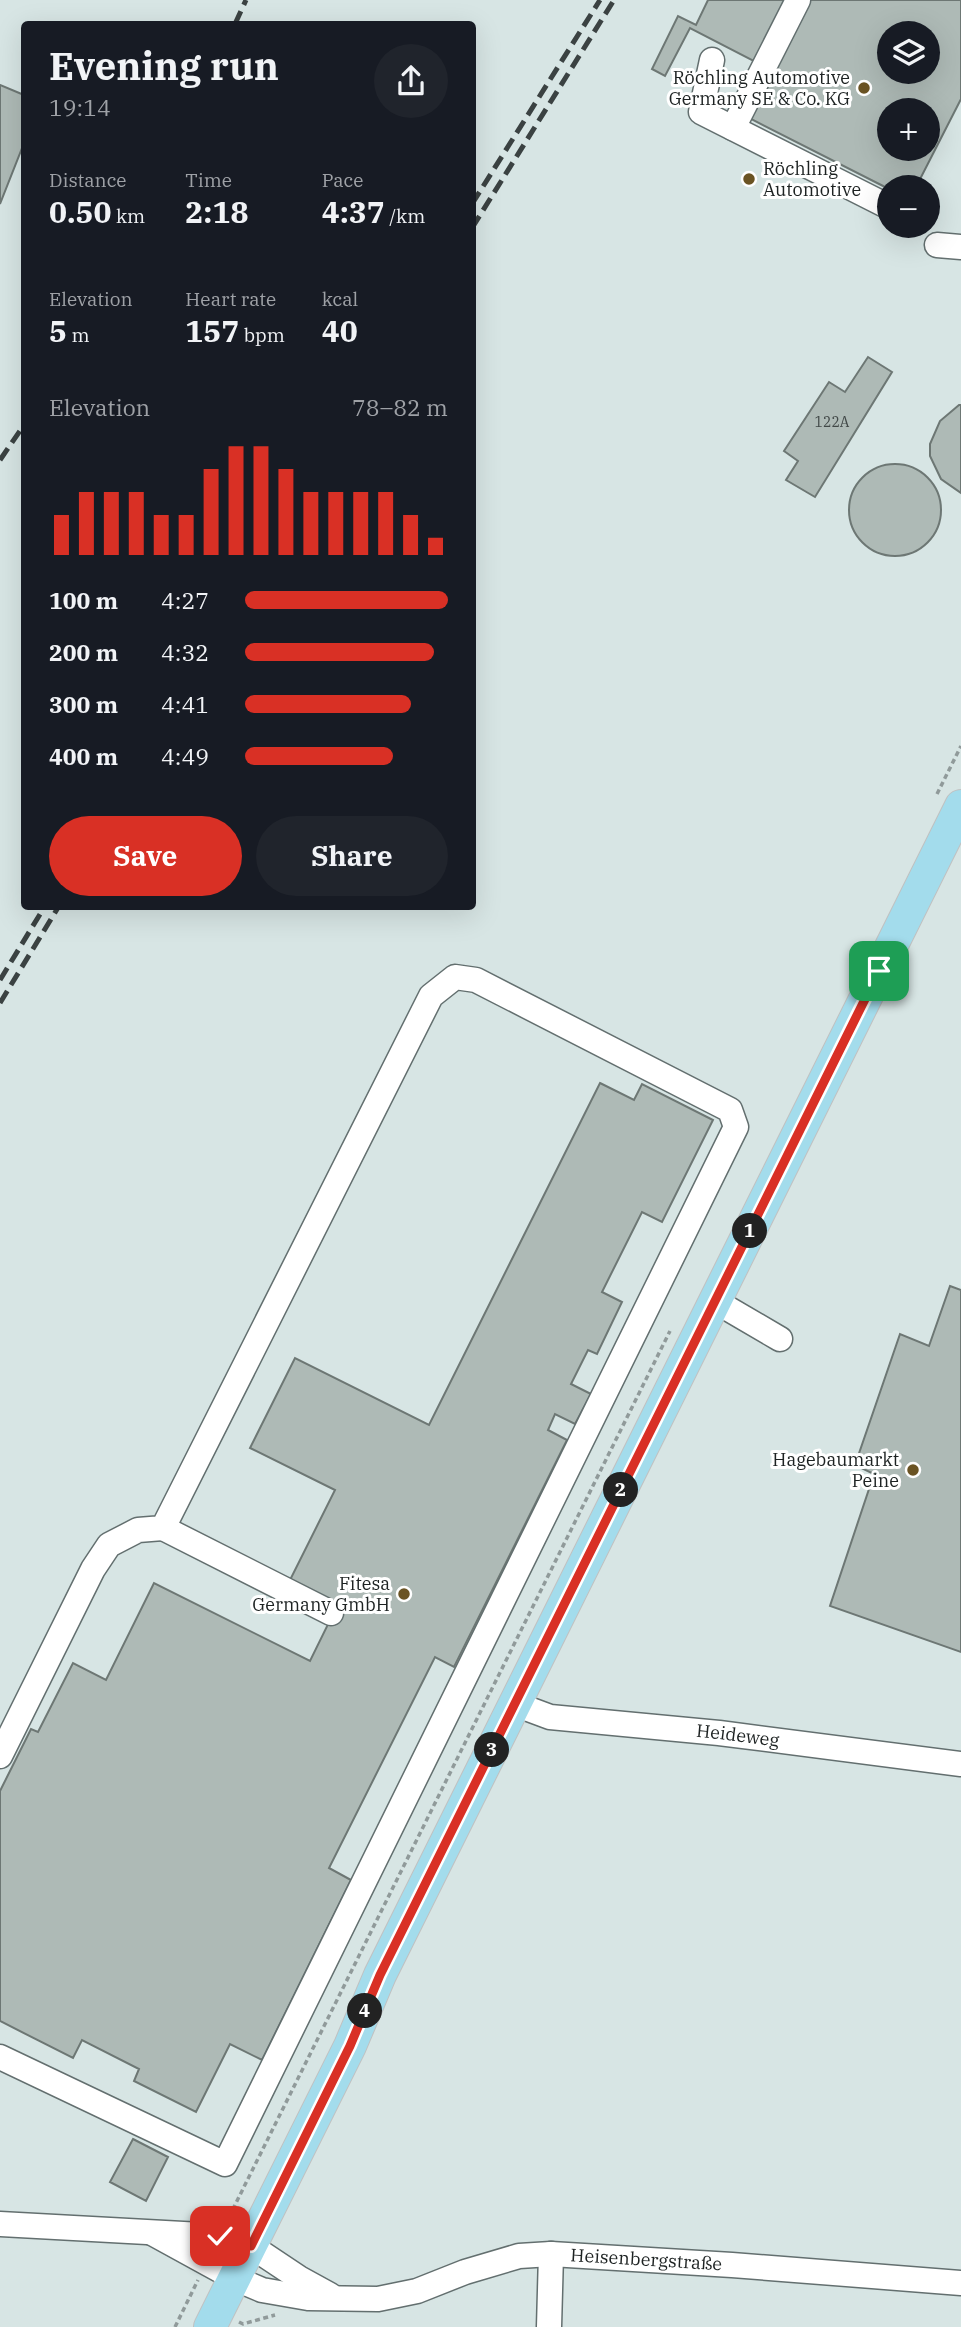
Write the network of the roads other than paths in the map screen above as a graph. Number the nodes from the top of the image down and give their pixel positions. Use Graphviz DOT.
graph roads {
  1 [pos="798,0"];
  2 [pos="712,61"];
  3 [pos="733,128"];
  4 [pos="877,200"];
  5 [pos="961,806"];
  6 [pos="715,1301"];
  7 [pos="780,1339"];
  8 [pos="163,1528"];
  9 [pos="331,1613"];
  10 [pos="515,1704"];
  11 [pos="0,1756"];
  12 [pos="961,1764"];
  13 [pos="0,2057"];
  14 [pos="0,2224"];
  15 [pos="152,2233"];
  16 [pos="251,2246"];
  17 [pos="551,2254"];
  18 [pos="236,2280"];
  19 [pos="961,2283"];
  20 [pos="337,2298"];
  21 [pos="210,2327"];
  22 [pos="549,2327"];
  1 -- 3 [label="street"];
  2 -- 3 [label="street"];
  3 -- 4 [label="street"];
  5 -- 6 [label="main road"];
  6 -- 7 [label="street"];
  6 -- 10 [label="main road"];
  8 -- 9 [label="street"];
  8 -- 11 [label="street"];
  8 -- 13 [label="street"];
  10 -- 12 [label="street, Heideweg"];
  10 -- 16 [label="main road"];
  14 -- 15 [label="street, Heisenbergstraße"];
  15 -- 16 [label="street, Heisenbergstraße"];
  15 -- 18 [label="street, Heisenbergstraße"];
  16 -- 18 [label="main road"];
  16 -- 20 [label="street, Heisenbergstraße"];
  17 -- 19 [label="street, Heisenbergstraße"];
  17 -- 20 [label="street, Heisenbergstraße"];
  17 -- 22 [label="street"];
  18 -- 20 [label="street, Heisenbergstraße"];
  18 -- 21 [label="main road"];
}
